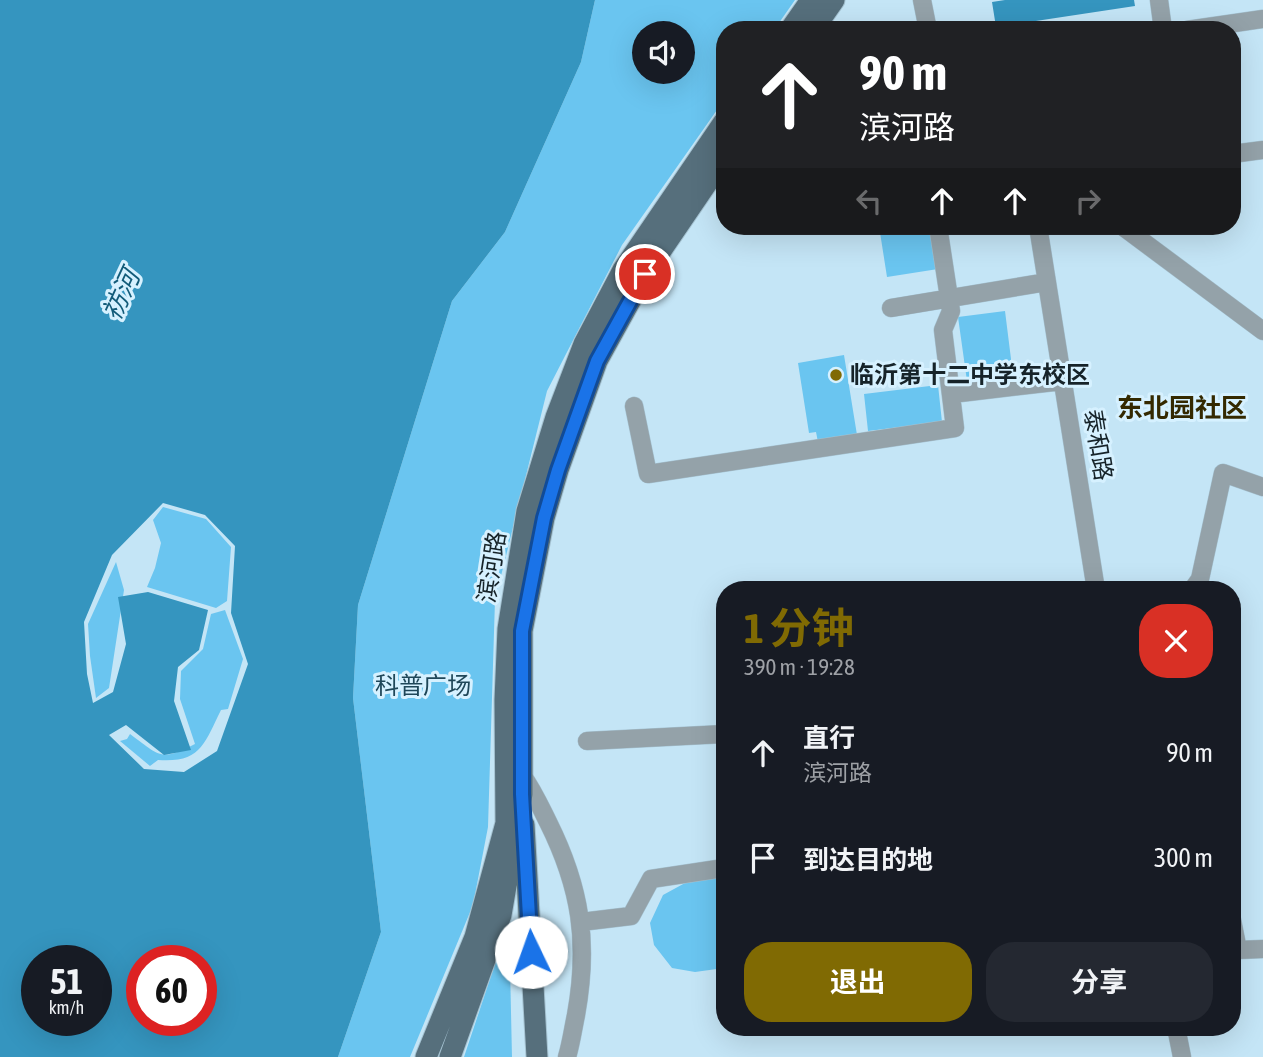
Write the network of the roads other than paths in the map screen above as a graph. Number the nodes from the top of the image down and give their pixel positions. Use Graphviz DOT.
graph roads {
  1 [pos="811,0"];
  2 [pos="834,0"];
  3 [pos="922,0"];
  4 [pos="1158,0"];
  5 [pos="1263,19"];
  6 [pos="796,21"];
  7 [pos="819,21"];
  8 [pos="926,21"];
  9 [pos="1162,21"];
  10 [pos="1241,22"];
  11 [pos="716,134"];
  12 [pos="1263,150"];
  13 [pos="1241,154"];
  14 [pos="716,170"];
  15 [pos="939,235"];
  16 [pos="1039,235"];
  17 [pos="1134,235"];
  18 [pos="1047,282"];
  19 [pos="949,299"];
  20 [pos="891,308"];
  21 [pos="1263,331"];
  22 [pos="1063,381"];
  23 [pos="952,394"];
  24 [pos="634,406"];
  25 [pos="1263,487"];
  26 [pos="1095,581"];
  27 [pos="1199,581"];
  28 [pos="716,734"];
  29 [pos="587,741"];
  30 [pos="522,785"];
  31 [pos="716,869"];
  32 [pos="581,922"];
  33 [pos="1263,949"];
  34 [pos="1241,950"];
  35 [pos="1178,1036"];
  36 [pos="426,1057"];
  37 [pos="450,1057"];
  38 [pos="537,1057"];
  39 [pos="567,1057"];
  40 [pos="1182,1057"];
  1 -- 6 [label="main road"];
  2 -- 7 [label="main road"];
  3 -- 8 [label="street"];
  4 -- 9 [label="street"];
  5 -- 10 [label="street"];
  11 -- 36 [label="main road, 滨河路"];
  12 -- 13 [label="street"];
  14 -- 30 [label="main road, 滨河路"];
  15 -- 19 [label="street"];
  16 -- 18 [label="street, 泰和路"];
  17 -- 21 [label="street"];
  18 -- 19 [label="street"];
  18 -- 22 [label="street, 泰和路"];
  19 -- 20 [label="street"];
  19 -- 23 [label="street"];
  22 -- 23 [label="street"];
  22 -- 26 [label="street, 泰和路"];
  23 -- 24 [label="street"];
  25 -- 27 [label="street"];
  28 -- 29 [label="street"];
  30 -- 32 [label="street"];
  30 -- 37 [label="main road, 滨河路"];
  30 -- 38 [label="main road"];
  31 -- 32 [label="street"];
  32 -- 39 [label="street"];
  33 -- 34 [label="street"];
  35 -- 40 [label="street"];
}
